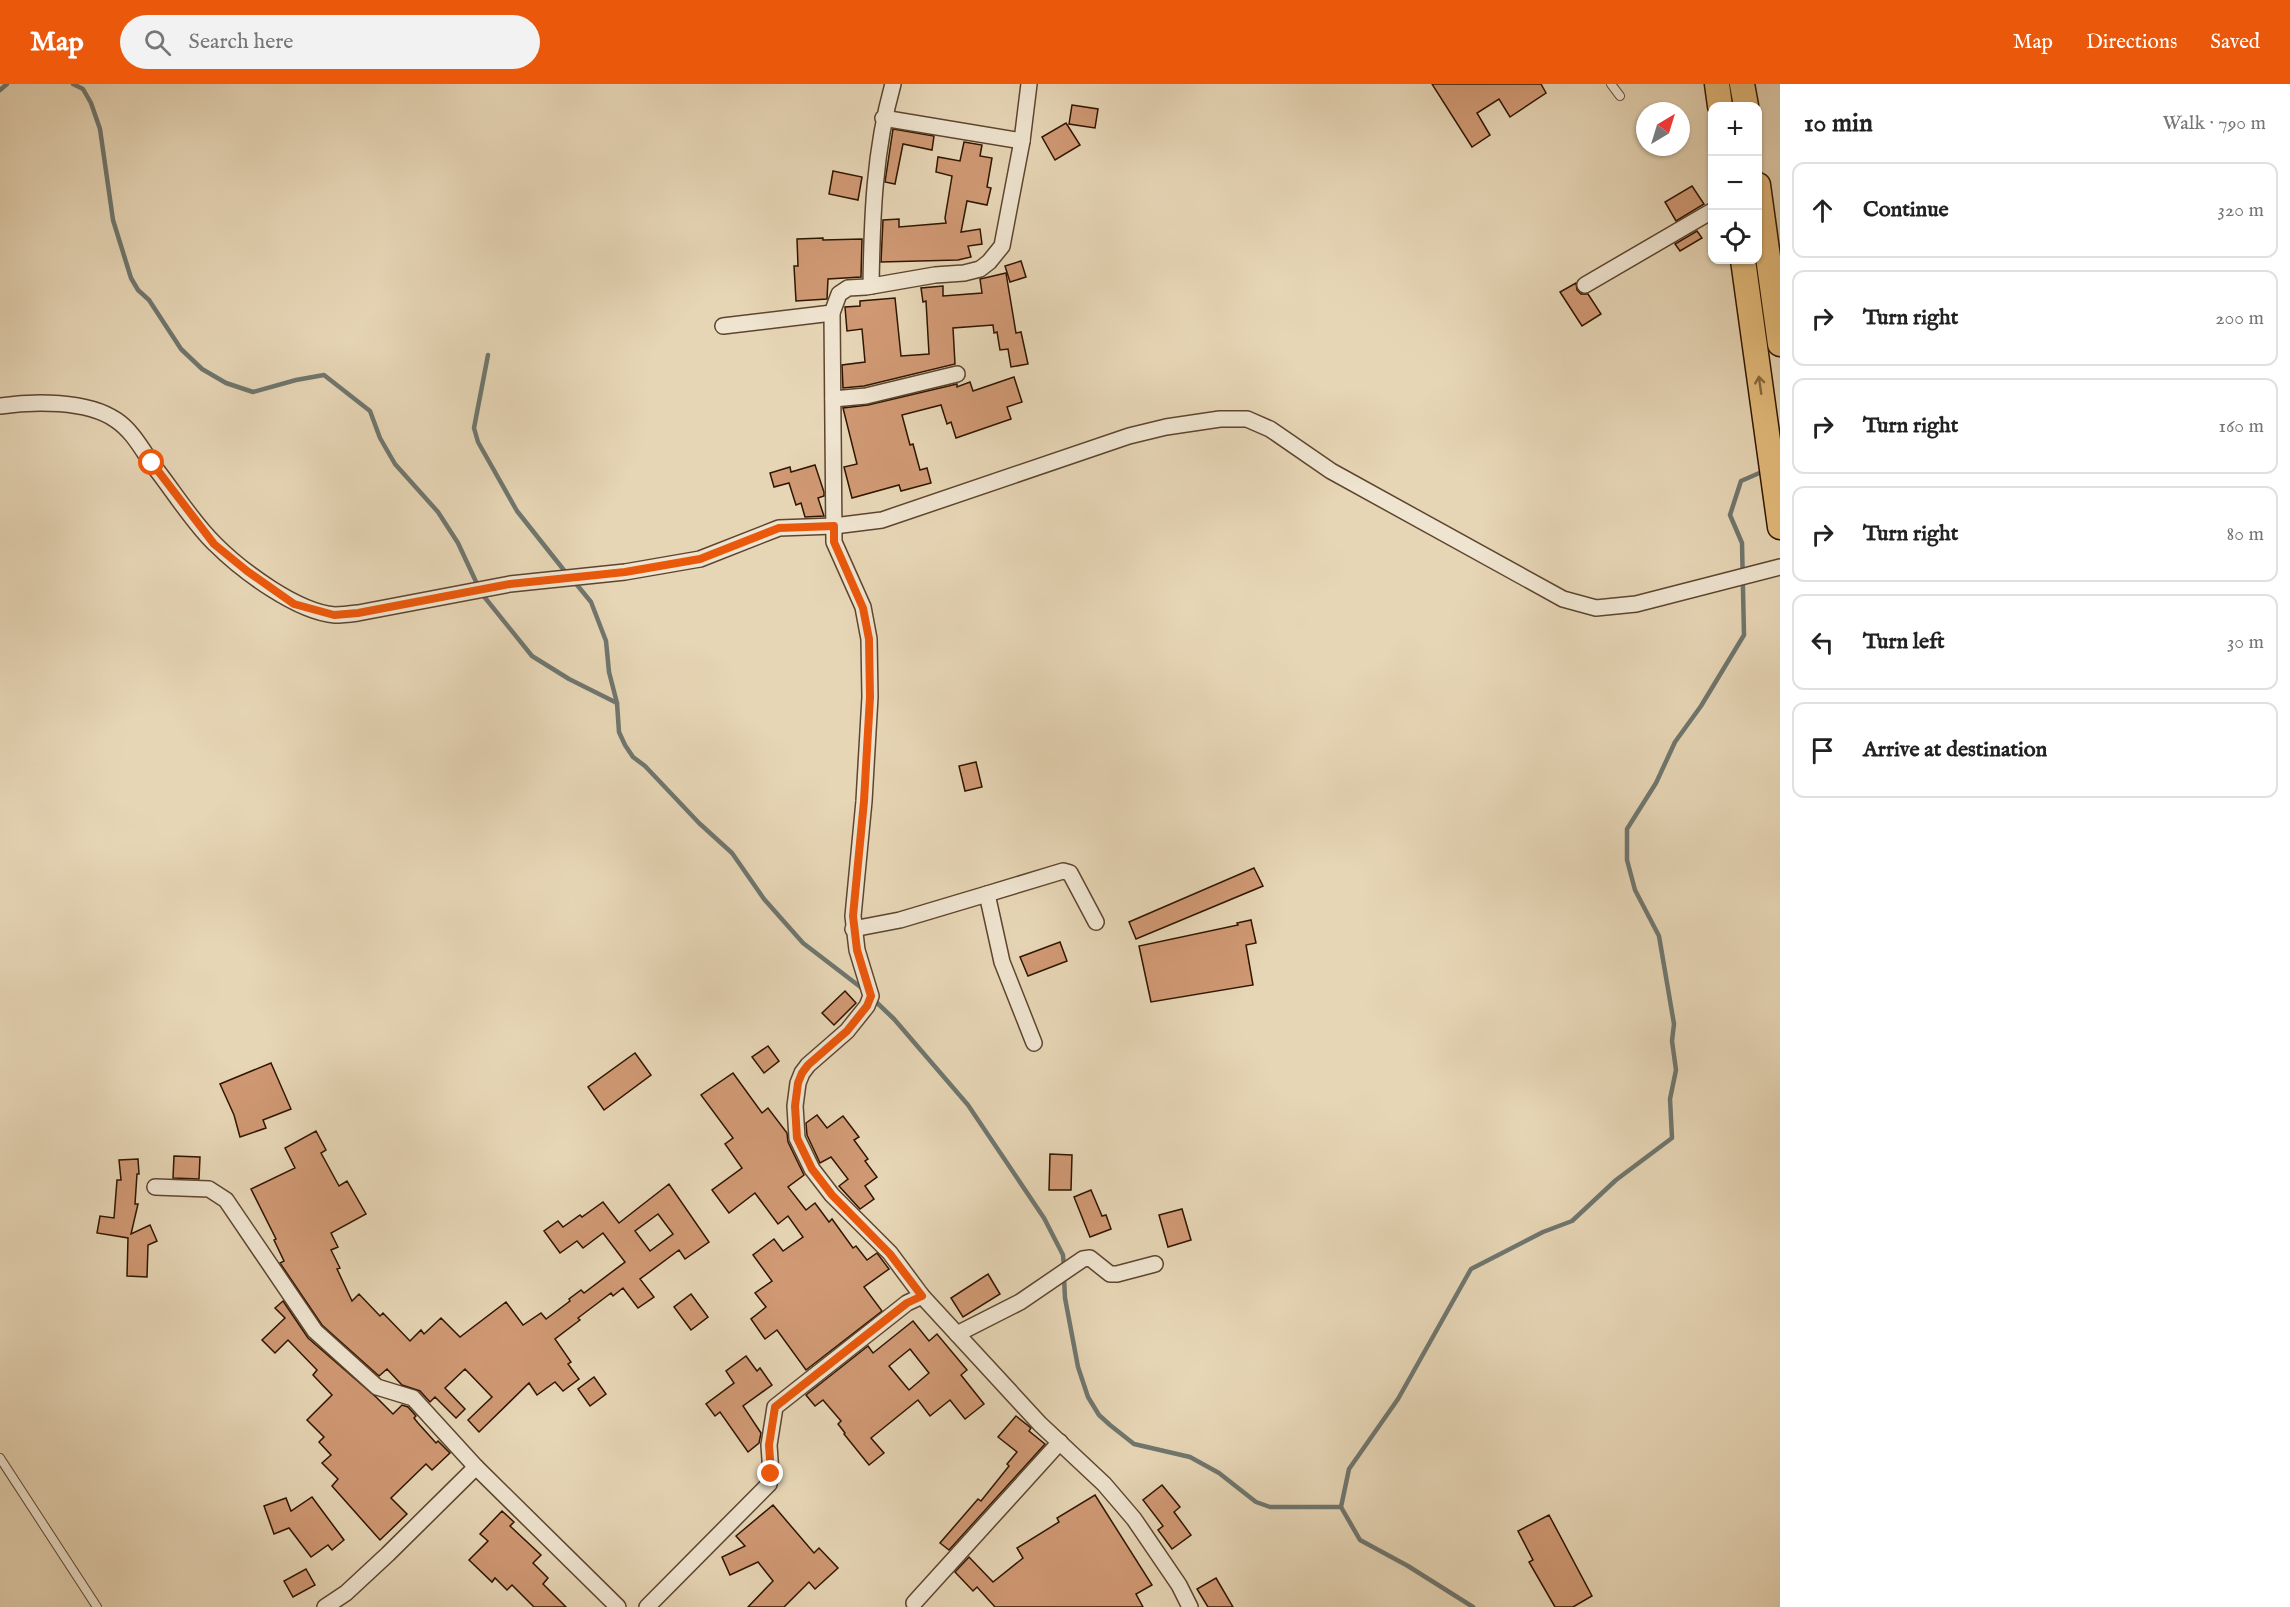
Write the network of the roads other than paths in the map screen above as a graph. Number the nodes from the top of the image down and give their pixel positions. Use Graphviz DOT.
graph roads {
  1 [pos="893,84"];
  2 [pos="1029,84"];
  3 [pos="1611,84"];
  4 [pos="1717,84"];
  5 [pos="1742,84"];
  6 [pos="1620,96"];
  7 [pos="1719,102"];
  8 [pos="1745,102"];
  9 [pos="884,118"];
  10 [pos="1023,141"];
  11 [pos="1761,210"];
  12 [pos="1708,214"];
  13 [pos="1744,264"];
  14 [pos="1585,285"];
  15 [pos="871,286"];
  16 [pos="832,313"];
  17 [pos="723,326"];
  18 [pos="1780,344"];
  19 [pos="957,374"];
  20 [pos="833,399"];
  21 [pos="0,406"];
  22 [pos="834,526"];
  23 [pos="1780,526"];
  24 [pos="1780,567"];
  25 [pos="987,894"];
  26 [pos="1095,922"];
  27 [pos="853,929"];
  28 [pos="1034,1043"];
  29 [pos="155,1187"];
  30 [pos="1155,1264"];
  31 [pos="922,1296"];
  32 [pos="957,1334"];
  33 [pos="1060,1442"];
  34 [pos="0,1458"];
  35 [pos="476,1467"];
  36 [pos="914,1603"];
  37 [pos="611,1605"];
  38 [pos="97,1607"];
  39 [pos="325,1607"];
  40 [pos="647,1607"];
  41 [pos="1190,1607"];
  1 -- 9 [label="street"];
  2 -- 10 [label="street"];
  3 -- 6 [label="lane"];
  4 -- 7 [label="main road"];
  5 -- 8 [label="main road"];
  9 -- 10 [label="street"];
  9 -- 15 [label="street"];
  10 -- 15 [label="street"];
  11 -- 18 [label="main road"];
  12 -- 14 [label="street"];
  23 -- 13 [label="main road, one-way"];
  15 -- 16 [label="street"];
  16 -- 17 [label="street"];
  16 -- 20 [label="street"];
  19 -- 20 [label="street"];
  20 -- 22 [label="street"];
  21 -- 22 [label="street"];
  22 -- 24 [label="street"];
  22 -- 27 [label="street"];
  25 -- 26 [label="street"];
  25 -- 27 [label="street"];
  25 -- 28 [label="street"];
  27 -- 31 [label="street"];
  29 -- 35 [label="street"];
  30 -- 32 [label="street"];
  31 -- 32 [label="street"];
  31 -- 40 [label="street"];
  32 -- 33 [label="street"];
  33 -- 36 [label="street"];
  33 -- 41 [label="street"];
  34 -- 38 [label="lane"];
  35 -- 37 [label="street"];
  35 -- 39 [label="street"];
}
